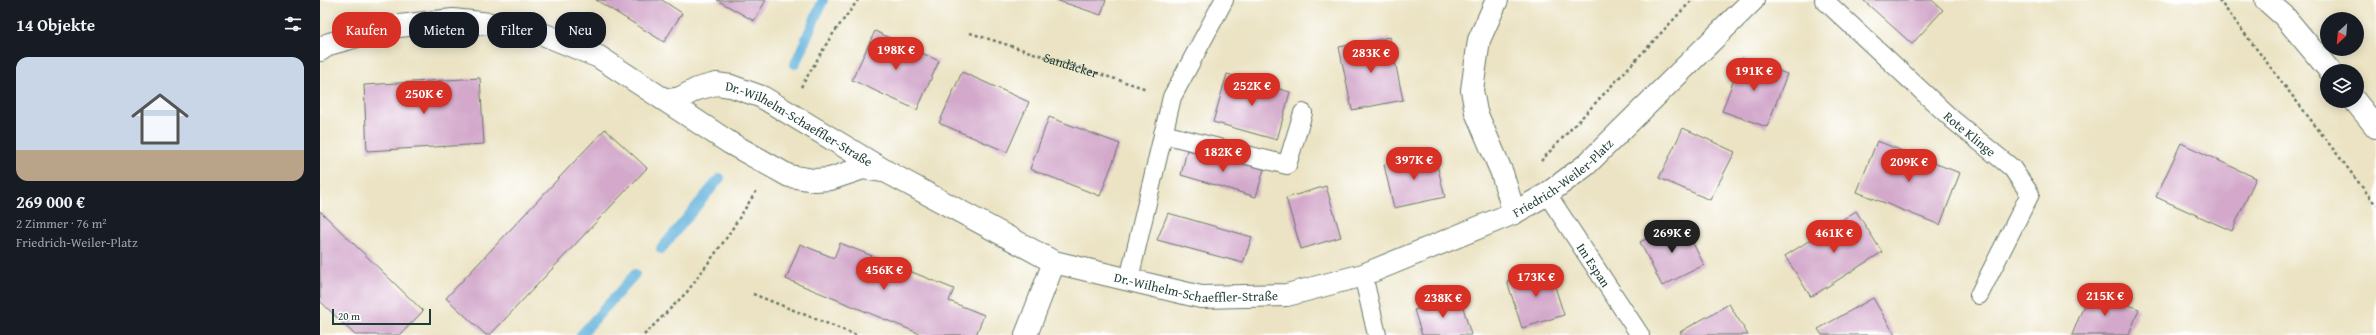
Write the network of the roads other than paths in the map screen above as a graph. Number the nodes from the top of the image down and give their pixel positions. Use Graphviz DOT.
graph roads {
  1 [pos="1224,0"];
  2 [pos="1497,0"];
  3 [pos="1753,0"];
  4 [pos="1824,0"];
  5 [pos="2266,0"];
  6 [pos="320,50"];
  7 [pos="2324,64"];
  8 [pos="662,98"];
  9 [pos="2361,108"];
  10 [pos="1302,112"];
  11 [pos="2376,127"];
  12 [pos="1163,134"];
  13 [pos="887,172"];
  14 [pos="1547,194"];
  15 [pos="1514,213"];
  16 [pos="1054,262"];
  17 [pos="1363,275"];
  18 [pos="1129,280"];
  19 [pos="1979,295"];
  20 [pos="1026,335"];
  21 [pos="1377,335"];
  22 [pos="1640,335"];
  1 -- 12 [label="lane"];
  2 -- 15 [label="street, Friedrich-Weiler-Platz"];
  3 -- 14 [label="street, Friedrich-Weiler-Platz"];
  4 -- 19 [label="lane, Rote Klinge"];
  5 -- 7 [label="street"];
  6 -- 8 [label="street, Dr.-Wilhelm-Schaeffler-Straße"];
  8 -- 13 [label="street, Dr.-Wilhelm-Schaeffler-Straße"];
  8 -- 13 [label="street, Dr.-Wilhelm-Schaeffler-Straße"];
  9 -- 11 [label="street"];
  10 -- 12 [label="lane"];
  12 -- 18 [label="lane"];
  13 -- 16 [label="street, Dr.-Wilhelm-Schaeffler-Straße"];
  14 -- 15 [label="street, Friedrich-Weiler-Platz"];
  14 -- 22 [label="lane, Im Espan"];
  15 -- 17 [label="street, Dr.-Wilhelm-Schaeffler-Straße"];
  16 -- 18 [label="street, Dr.-Wilhelm-Schaeffler-Straße"];
  16 -- 20 [label="street"];
  17 -- 18 [label="street, Dr.-Wilhelm-Schaeffler-Straße"];
  17 -- 21 [label="lane"];
}
